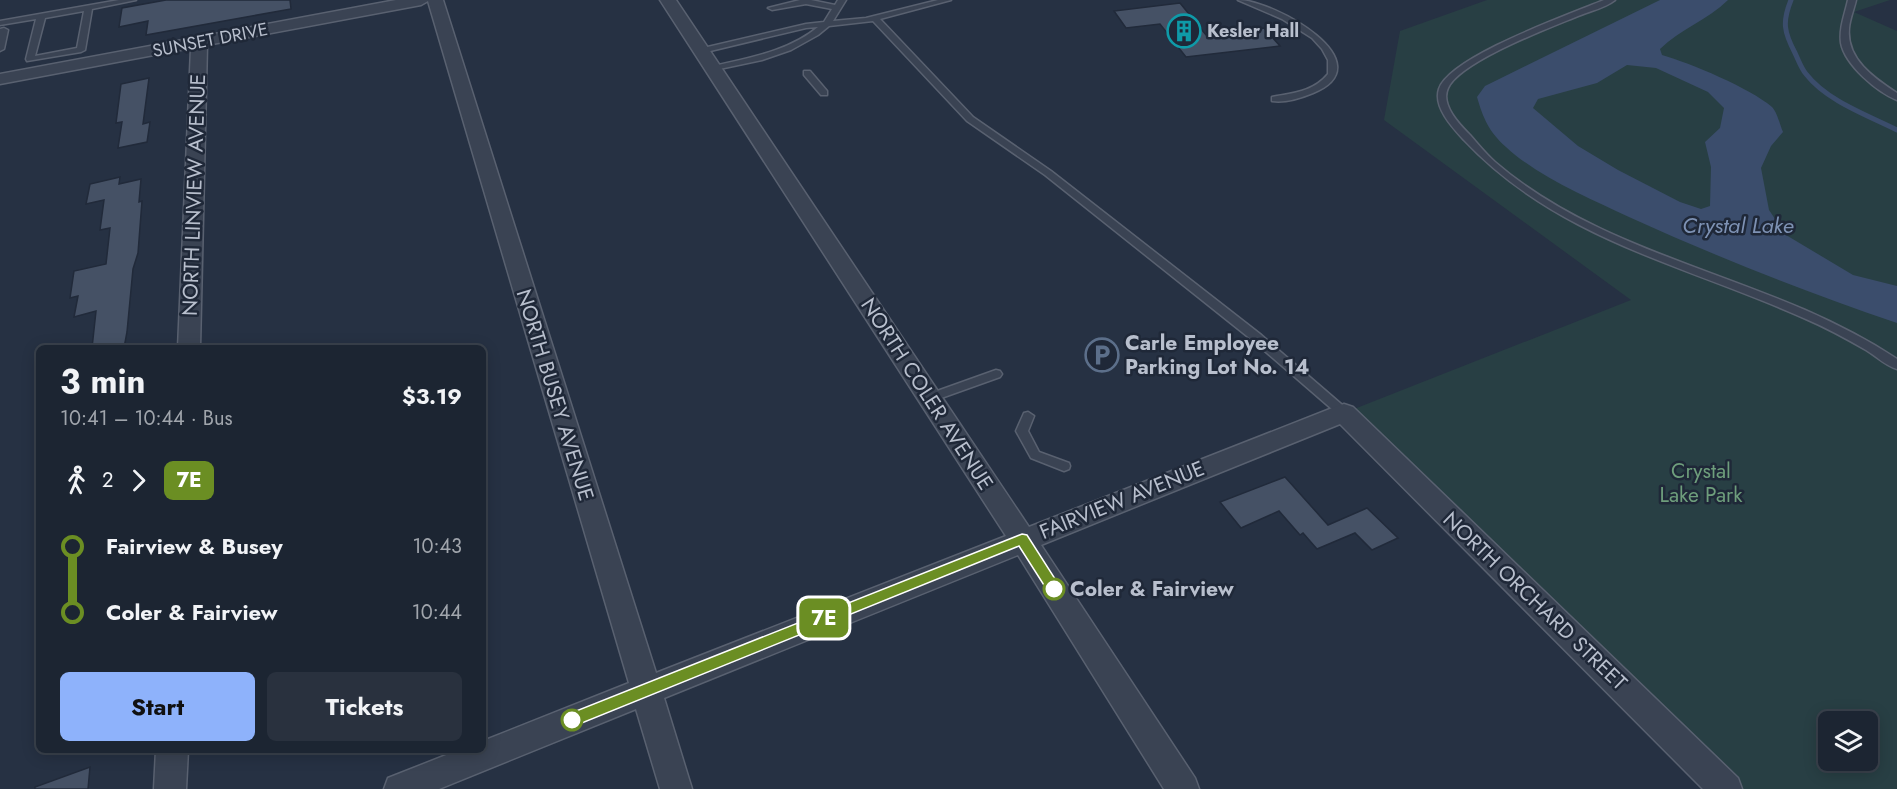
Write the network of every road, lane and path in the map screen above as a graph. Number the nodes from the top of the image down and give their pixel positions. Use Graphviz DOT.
graph roads {
  1 [pos="132,0"];
  2 [pos="421,0"];
  3 [pos="435,0"];
  4 [pos="668,0"];
  5 [pos="807,0"];
  6 [pos="842,0"];
  7 [pos="947,0"];
  8 [pos="1242,0"];
  9 [pos="1611,0"];
  10 [pos="1852,0"];
  11 [pos="89,8"];
  12 [pos="772,8"];
  13 [pos="837,8"];
  14 [pos="41,16"];
  15 [pos="875,18"];
  16 [pos="0,23"];
  17 [pos="828,24"];
  18 [pos="0,31"];
  19 [pos="199,42"];
  20 [pos="0,49"];
  21 [pos="79,57"];
  22 [pos="707,60"];
  23 [pos="807,73"];
  24 [pos="0,79"];
  25 [pos="824,93"];
  26 [pos="1897,97"];
  27 [pos="1275,99"];
  28 [pos="189,345"];
  29 [pos="1872,346"];
  30 [pos="1897,353"];
  31 [pos="1897,365"];
  32 [pos="996,374"];
  33 [pos="930,398"];
  34 [pos="1344,413"];
  35 [pos="1028,416"];
  36 [pos="1064,466"];
  37 [pos="1022,539"];
  38 [pos="646,690"];
  39 [pos="172,753"];
  40 [pos="170,789"];
  41 [pos="400,789"];
  42 [pos="676,789"];
  43 [pos="1183,789"];
  44 [pos="1726,789"];
  1 -- 11 [label="lane"];
  2 -- 19 [label="street, SUNSET DRIVE"];
  3 -- 38 [label="street, NORTH BUSEY AVENUE"];
  4 -- 22 [label="street, NORTH COLER AVENUE"];
  5 -- 12 [label="lane"];
  5 -- 13 [label="lane"];
  6 -- 13 [label="lane"];
  7 -- 15 [label="lane"];
  8 -- 27 [label="lane"];
  9 -- 29 [label="lane"];
  10 -- 26 [label="lane"];
  11 -- 14 [label="lane"];
  11 -- 21 [label="lane"];
  13 -- 17 [label="lane"];
  14 -- 16 [label="lane"];
  14 -- 21 [label="lane"];
  15 -- 17 [label="lane"];
  15 -- 34 [label="lane"];
  17 -- 22 [label="lane"];
  17 -- 22 [label="lane"];
  18 -- 20 [label="lane"];
  19 -- 21 [label="street, SUNSET DRIVE"];
  19 -- 28 [label="street, NORTH LINVIEW AVENUE"];
  21 -- 24 [label="street, SUNSET DRIVE"];
  22 -- 33 [label="street, NORTH COLER AVENUE"];
  23 -- 25 [label="lane"];
  29 -- 30 [label="lane"];
  29 -- 31 [label="lane"];
  32 -- 33 [label="lane"];
  33 -- 37 [label="street, NORTH COLER AVENUE"];
  34 -- 37 [label="street, FAIRVIEW AVENUE"];
  34 -- 44 [label="street, NORTH ORCHARD STREET"];
  35 -- 36 [label="lane"];
  37 -- 38 [label="street, FAIRVIEW AVENUE"];
  37 -- 43 [label="street, NORTH COLER AVENUE"];
  38 -- 41 [label="street, FAIRVIEW AVENUE"];
  38 -- 42 [label="street, NORTH BUSEY AVENUE"];
  39 -- 40 [label="street"];
}
